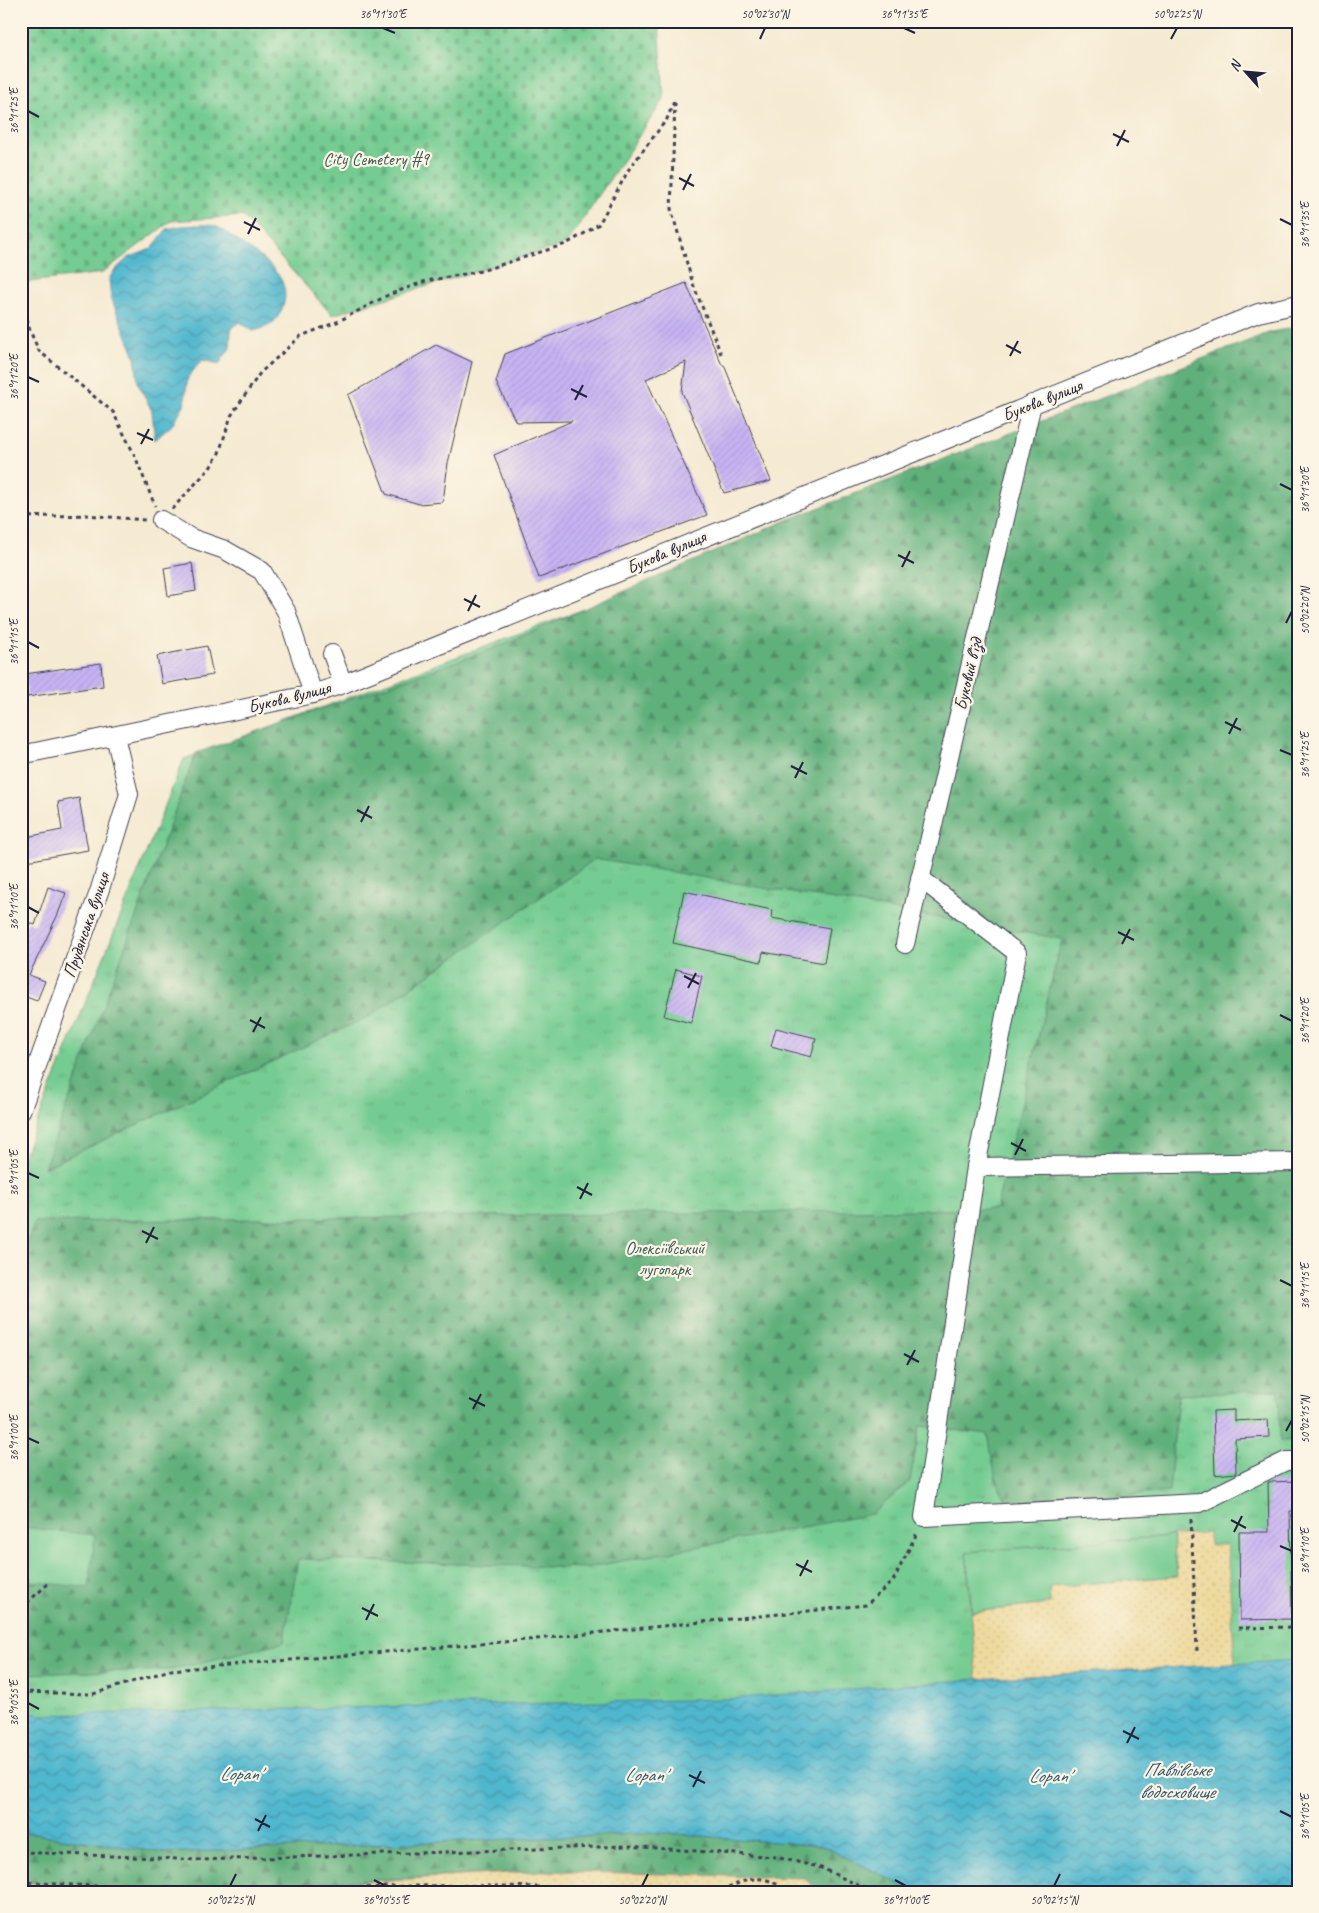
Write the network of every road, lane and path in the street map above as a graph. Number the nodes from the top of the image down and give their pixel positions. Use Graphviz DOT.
graph roads {
  1 [pos="21,304"];
  2 [pos="1298,304"];
  3 [pos="721,354"];
  4 [pos="1032,404"];
  5 [pos="21,517"];
  6 [pos="161,520"];
  7 [pos="332,654"];
  8 [pos="343,684"];
  9 [pos="313,694"];
  10 [pos="115,736"];
  11 [pos="21,755"];
  12 [pos="920,878"];
  13 [pos="905,944"];
  14 [pos="21,1111"];
  15 [pos="1298,1162"];
  16 [pos="976,1167"];
  17 [pos="1298,1461"];
  18 [pos="1191,1504"];
  19 [pos="924,1517"];
  20 [pos="1298,1533"];
  21 [pos="49,1583"];
  22 [pos="21,1608"];
  23 [pos="1297,1627"];
  24 [pos="1238,1628"];
  25 [pos="1197,1651"];
  26 [pos="21,1692"];
  27 [pos="21,1852"];
  28 [pos="21,1882"];
  29 [pos="200,1892"];
  30 [pos="295,1892"];
  31 [pos="628,1892"];
  32 [pos="721,1892"];
  33 [pos="787,1892"];
  34 [pos="873,1892"];
  1 -- 6 [label="path"];
  2 -- 4 [label="street, Букова вулиця"];
  3 -- 6 [label="path"];
  4 -- 8 [label="street, Букова вулиця"];
  4 -- 12 [label="street, Буковий в'їзд"];
  5 -- 6 [label="path"];
  6 -- 9 [label="street"];
  7 -- 8 [label="street"];
  8 -- 9 [label="street, Букова вулиця"];
  9 -- 10 [label="street, Букова вулиця"];
  10 -- 11 [label="street, Букова вулиця"];
  10 -- 14 [label="street, Прудянська вулиця"];
  12 -- 13 [label="street, Буковий в'їзд"];
  12 -- 16 [label="street"];
  15 -- 16 [label="street"];
  16 -- 19 [label="street"];
  17 -- 18 [label="street"];
  18 -- 19 [label="street"];
  18 -- 25 [label="path"];
  19 -- 26 [label="path"];
  20 -- 23 [label="path"];
  21 -- 22 [label="path"];
  23 -- 24 [label="path"];
  27 -- 34 [label="path"];
  28 -- 29 [label="path"];
  30 -- 31 [label="path"];
  32 -- 33 [label="path"];
}
